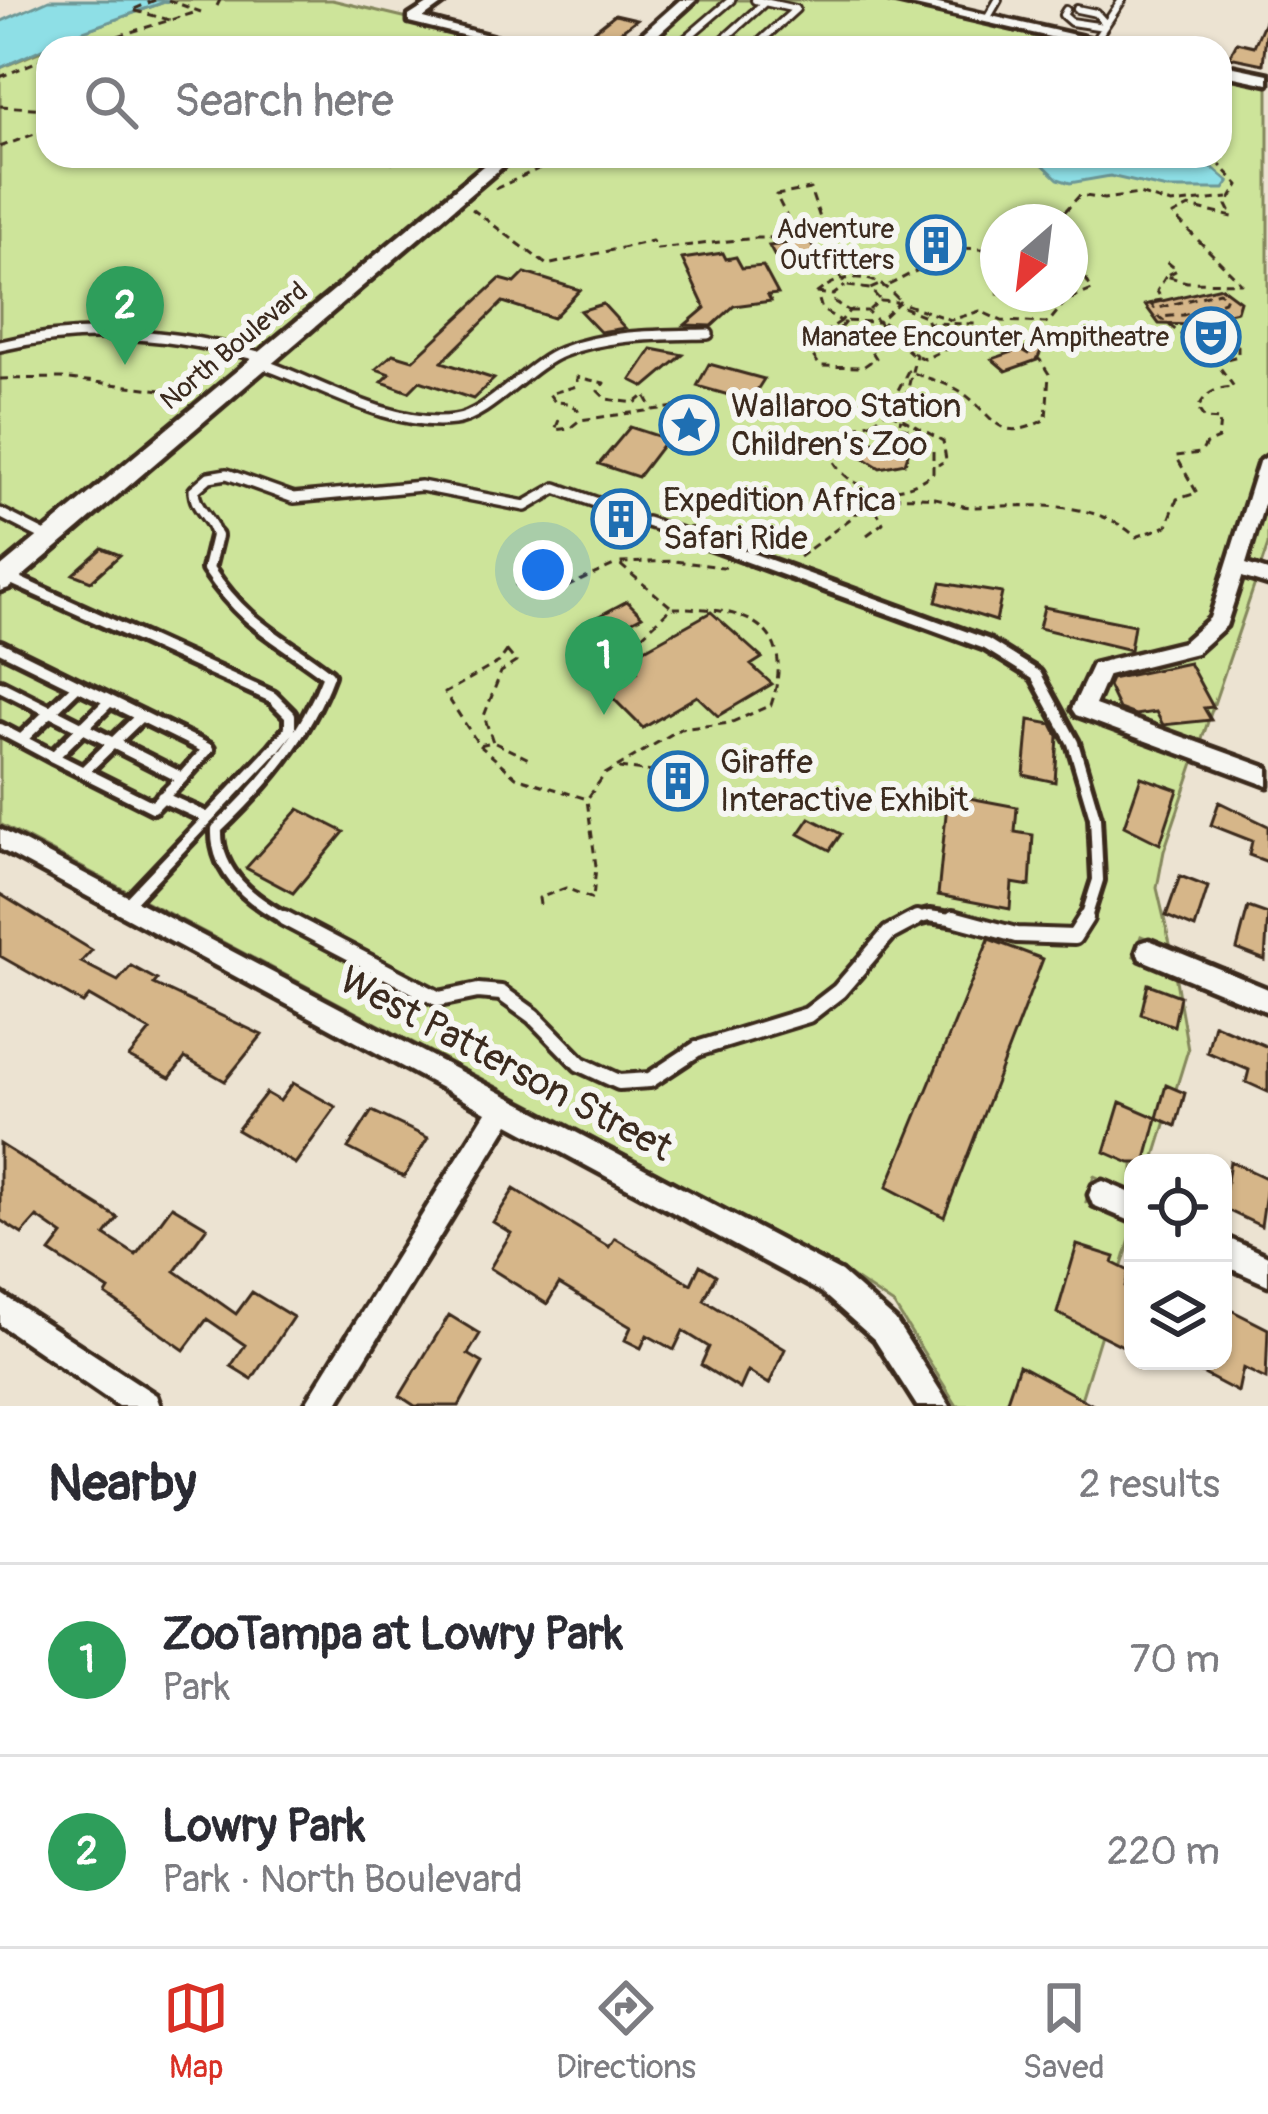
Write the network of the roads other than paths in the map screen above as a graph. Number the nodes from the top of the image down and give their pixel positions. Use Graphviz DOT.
graph roads {
  1 [pos="442,0"];
  2 [pos="689,0"];
  3 [pos="730,0"];
  4 [pos="897,0"];
  5 [pos="998,0"];
  6 [pos="1122,0"];
  7 [pos="760,1"];
  8 [pos="1077,9"];
  9 [pos="1066,10"];
  10 [pos="987,19"];
  11 [pos="1101,31"];
  12 [pos="482,36"];
  13 [pos="648,36"];
  14 [pos="689,36"];
  15 [pos="727,36"];
  16 [pos="766,36"];
  17 [pos="1107,36"];
  18 [pos="1232,72"];
  19 [pos="1268,79"];
  20 [pos="492,168"];
  21 [pos="708,334"];
  22 [pos="0,346"];
  23 [pos="263,361"];
  24 [pos="1268,462"];
  25 [pos="609,507"];
  26 [pos="0,513"];
  27 [pos="647,522"];
  28 [pos="51,539"];
  29 [pos="1236,568"];
  30 [pos="1268,578"];
  31 [pos="3,579"];
  32 [pos="0,647"];
  33 [pos="0,686"];
  34 [pos="78,686"];
  35 [pos="110,701"];
  36 [pos="50,711"];
  37 [pos="141,716"];
  38 [pos="82,728"];
  39 [pos="0,729"];
  40 [pos="21,740"];
  41 [pos="113,743"];
  42 [pos="53,757"];
  43 [pos="83,772"];
  44 [pos="1268,777"];
  45 [pos="182,778"];
  46 [pos="162,797"];
  47 [pos="208,818"];
  48 [pos="0,838"];
  49 [pos="125,906"];
  50 [pos="1149,951"];
  51 [pos="1268,1000"];
  52 [pos="505,1106"];
  53 [pos="1103,1195"];
  54 [pos="1124,1204"];
  55 [pos="1232,1254"];
  56 [pos="1268,1271"];
  57 [pos="0,1307"];
  58 [pos="145,1406"];
  59 [pos="319,1406"];
  60 [pos="935,1406"];
  1 -- 12 [label="street"];
  2 -- 13 [label="street"];
  3 -- 14 [label="lane"];
  4 -- 10 [label="main road"];
  5 -- 10 [label="lane"];
  6 -- 11 [label="lane"];
  7 -- 15 [label="lane"];
  7 -- 16 [label="lane"];
  8 -- 11 [label="lane"];
  9 -- 11 [label="lane"];
  10 -- 11 [label="main road"];
  11 -- 17 [label="main road"];
  18 -- 19 [label="main road"];
  20 -- 23 [label="street, North Boulevard"];
  21 -- 23 [label="lane"];
  22 -- 23 [label="lane"];
  23 -- 28 [label="street, North Boulevard"];
  24 -- 29 [label="street"];
  25 -- 27 [label="lane"];
  26 -- 28 [label="lane"];
  28 -- 31 [label="street, North Boulevard"];
  29 -- 30 [label="street"];
  29 -- 44 [label="street"];
  31 -- 47 [label="lane"];
  32 -- 34 [label="lane"];
  33 -- 36 [label="lane"];
  34 -- 35 [label="lane"];
  34 -- 36 [label="lane"];
  35 -- 37 [label="lane"];
  35 -- 38 [label="lane"];
  36 -- 38 [label="lane"];
  36 -- 40 [label="lane"];
  37 -- 41 [label="lane"];
  37 -- 45 [label="lane"];
  38 -- 41 [label="lane"];
  38 -- 42 [label="lane"];
  39 -- 40 [label="lane"];
  40 -- 42 [label="lane"];
  41 -- 43 [label="lane"];
  41 -- 45 [label="lane"];
  42 -- 43 [label="lane"];
  43 -- 46 [label="lane"];
  45 -- 46 [label="lane"];
  46 -- 47 [label="lane"];
  47 -- 49 [label="lane"];
  48 -- 49 [label="street, West Patterson Street"];
  49 -- 52 [label="street, West Patterson Street"];
  50 -- 51 [label="street"];
  52 -- 59 [label="street"];
  52 -- 60 [label="street, West Patterson Street"];
  53 -- 54 [label="street"];
  55 -- 56 [label="street"];
  57 -- 58 [label="street"];
}
